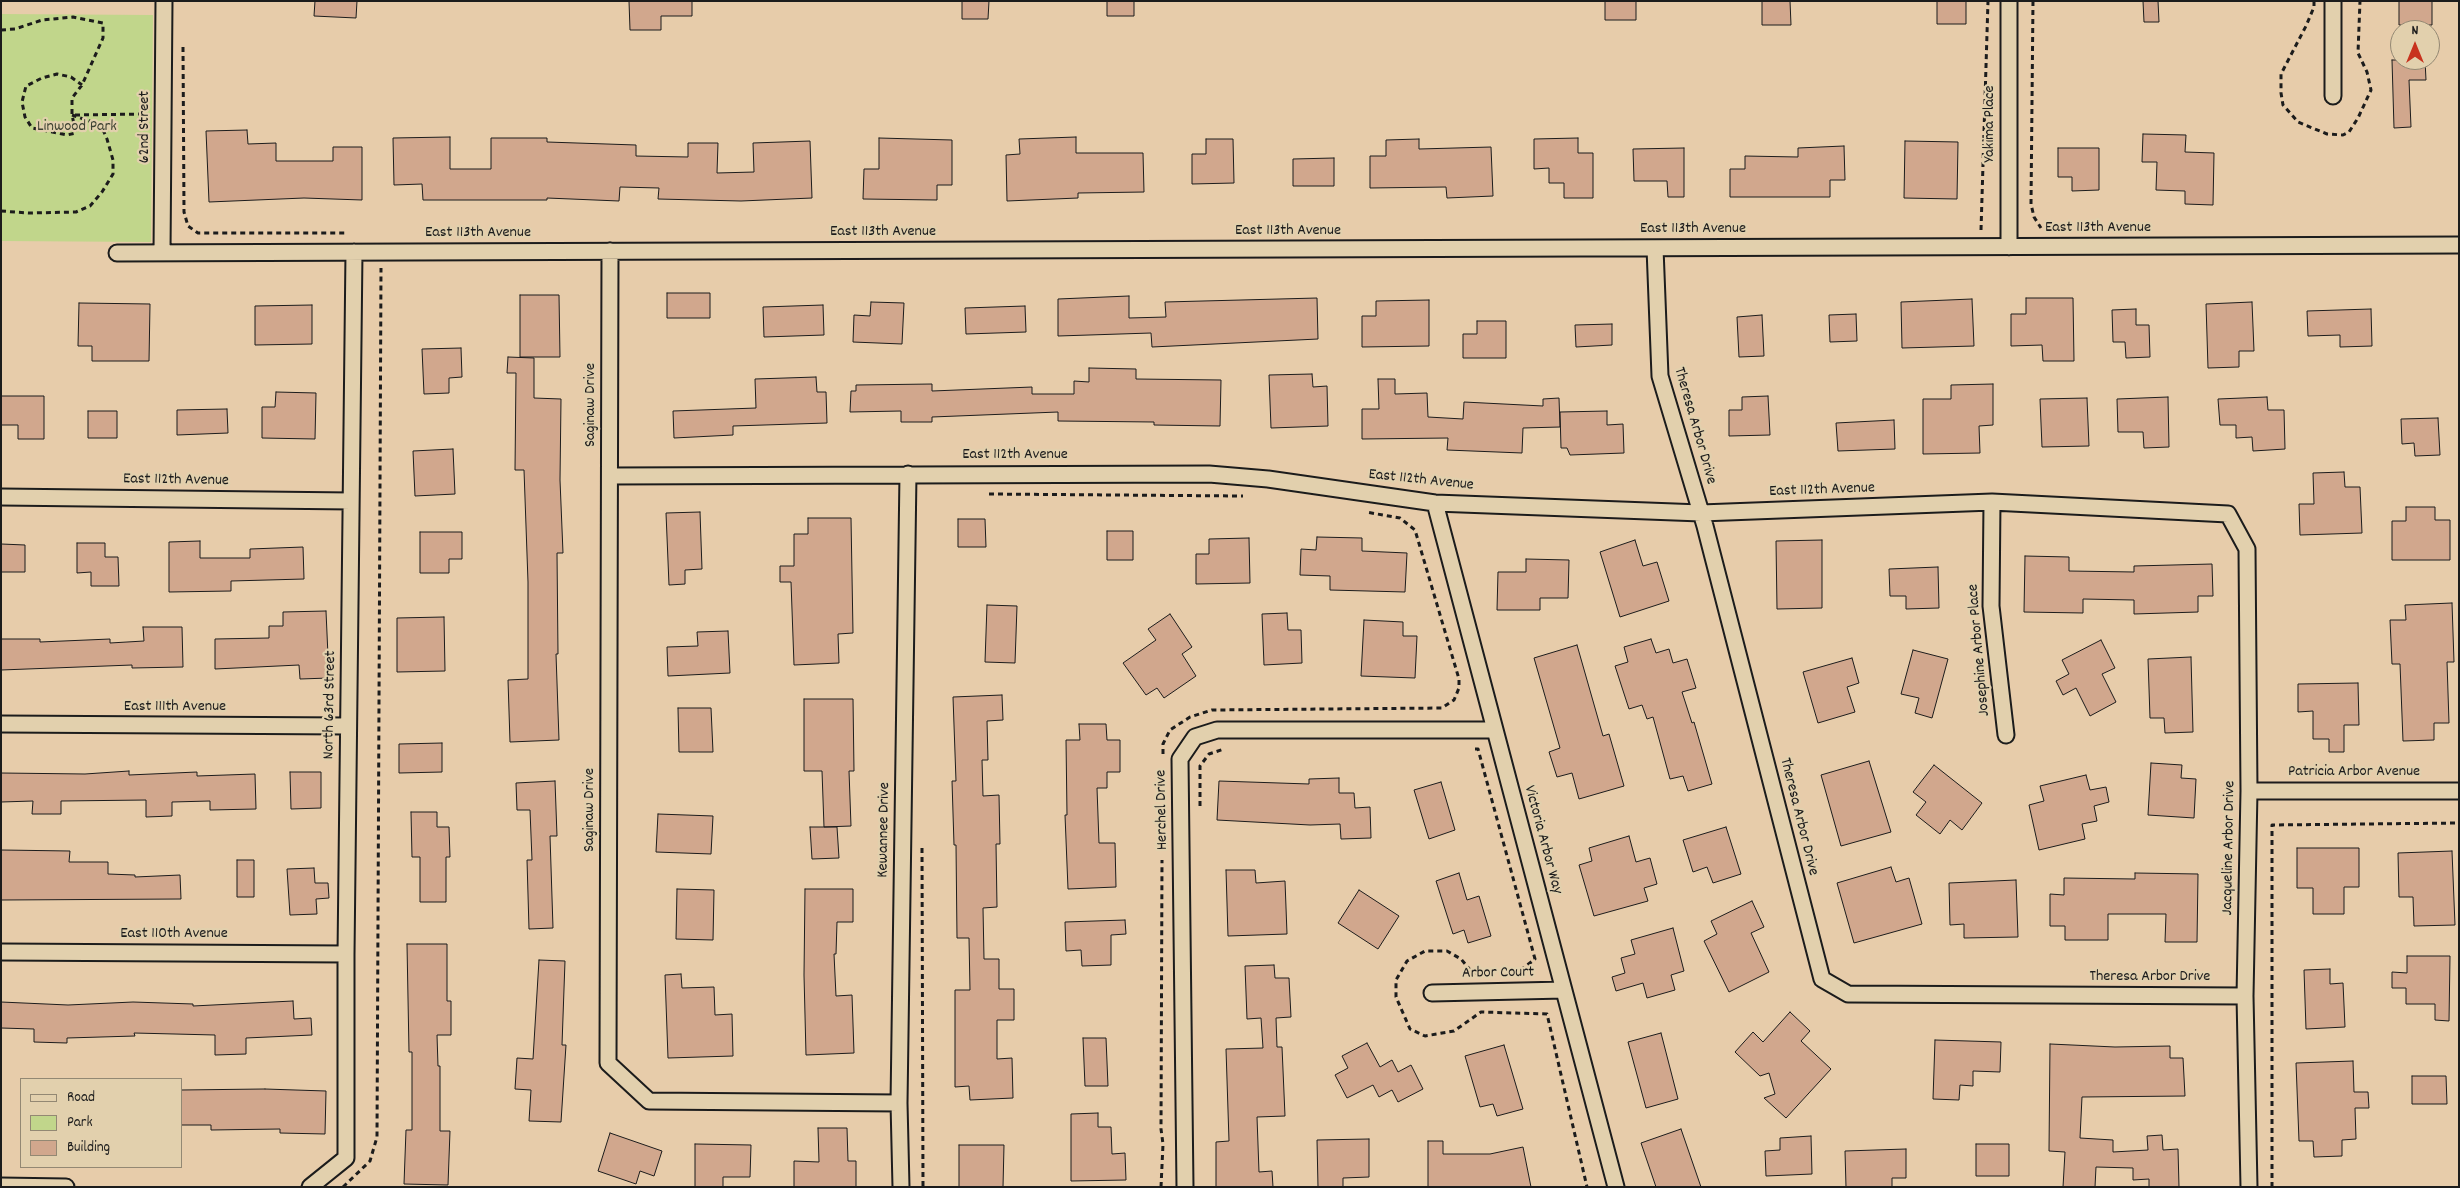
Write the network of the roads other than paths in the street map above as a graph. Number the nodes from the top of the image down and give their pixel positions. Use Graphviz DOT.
graph roads {
  1 [pos="164,1"];
  2 [pos="2009,1"];
  3 [pos="2333,1"];
  4 [pos="2333,96"];
  5 [pos="2459,245"];
  6 [pos="2009,247"];
  7 [pos="1655,248"];
  8 [pos="610,251"];
  9 [pos="354,252"];
  10 [pos="118,253"];
  11 [pos="162,253"];
  12 [pos="908,474"];
  13 [pos="610,476"];
  14 [pos="1,497"];
  15 [pos="351,500"];
  16 [pos="1992,502"];
  17 [pos="1435,503"];
  18 [pos="1701,513"];
  19 [pos="2228,514"];
  20 [pos="1,724"];
  21 [pos="348,726"];
  22 [pos="1493,730"];
  23 [pos="2006,735"];
  24 [pos="2249,791"];
  25 [pos="2459,791"];
  26 [pos="1,952"];
  27 [pos="346,954"];
  28 [pos="1564,990"];
  29 [pos="1432,993"];
  30 [pos="2245,996"];
  31 [pos="899,1103"];
  32 [pos="1,1186"];
  33 [pos="66,1187"];
  34 [pos="310,1187"];
  35 [pos="901,1187"];
  36 [pos="1185,1187"];
  37 [pos="1616,1187"];
  38 [pos="2249,1187"];
  1 -- 11 [label="street, 62nd Street"];
  2 -- 6 [label="street, Yakima Place"];
  3 -- 4 [label="street"];
  5 -- 6 [label="street, East 113th Avenue"];
  6 -- 7 [label="street, East 113th Avenue"];
  7 -- 8 [label="street, East 113th Avenue"];
  7 -- 18 [label="street, Theresa Arbor Drive"];
  8 -- 9 [label="street, East 113th Avenue"];
  8 -- 13 [label="street, Saginaw Drive"];
  9 -- 11 [label="street, East 113th Avenue"];
  9 -- 15 [label="street, North 63rd Street"];
  10 -- 11 [label="street, East 113th Avenue"];
  12 -- 13 [label="street, East 112th Avenue"];
  12 -- 17 [label="street, East 112th Avenue"];
  12 -- 31 [label="street, Kewannee Drive"];
  13 -- 31 [label="street, Saginaw Drive"];
  14 -- 15 [label="street, East 112th Avenue"];
  15 -- 21 [label="street, North 63rd Street"];
  16 -- 18 [label="street, East 112th Avenue"];
  16 -- 19 [label="street, East 112th Avenue"];
  16 -- 23 [label="street, Josephine Arbor Place"];
  17 -- 18 [label="street, East 112th Avenue"];
  17 -- 22 [label="street, Victoria Arbor Way"];
  18 -- 30 [label="street, Theresa Arbor Drive"];
  19 -- 24 [label="street, Jacqueline Arbor Drive"];
  20 -- 21 [label="street, East 111th Avenue"];
  21 -- 27 [label="street, North 63rd Street"];
  22 -- 28 [label="street, Victoria Arbor Way"];
  22 -- 36 [label="street, Herchel Drive"];
  24 -- 25 [label="street, Patricia Arbor Avenue"];
  24 -- 30 [label="street, Jacqueline Arbor Drive"];
  26 -- 27 [label="street, East 110th Avenue"];
  27 -- 34 [label="street, North 63rd Street"];
  28 -- 29 [label="street, Arbor Court"];
  28 -- 37 [label="street, Victoria Arbor Way"];
  30 -- 38 [label="street, Jacqueline Arbor Drive"];
  31 -- 35 [label="street, Kewannee Drive"];
  32 -- 33 [label="street"];
}
